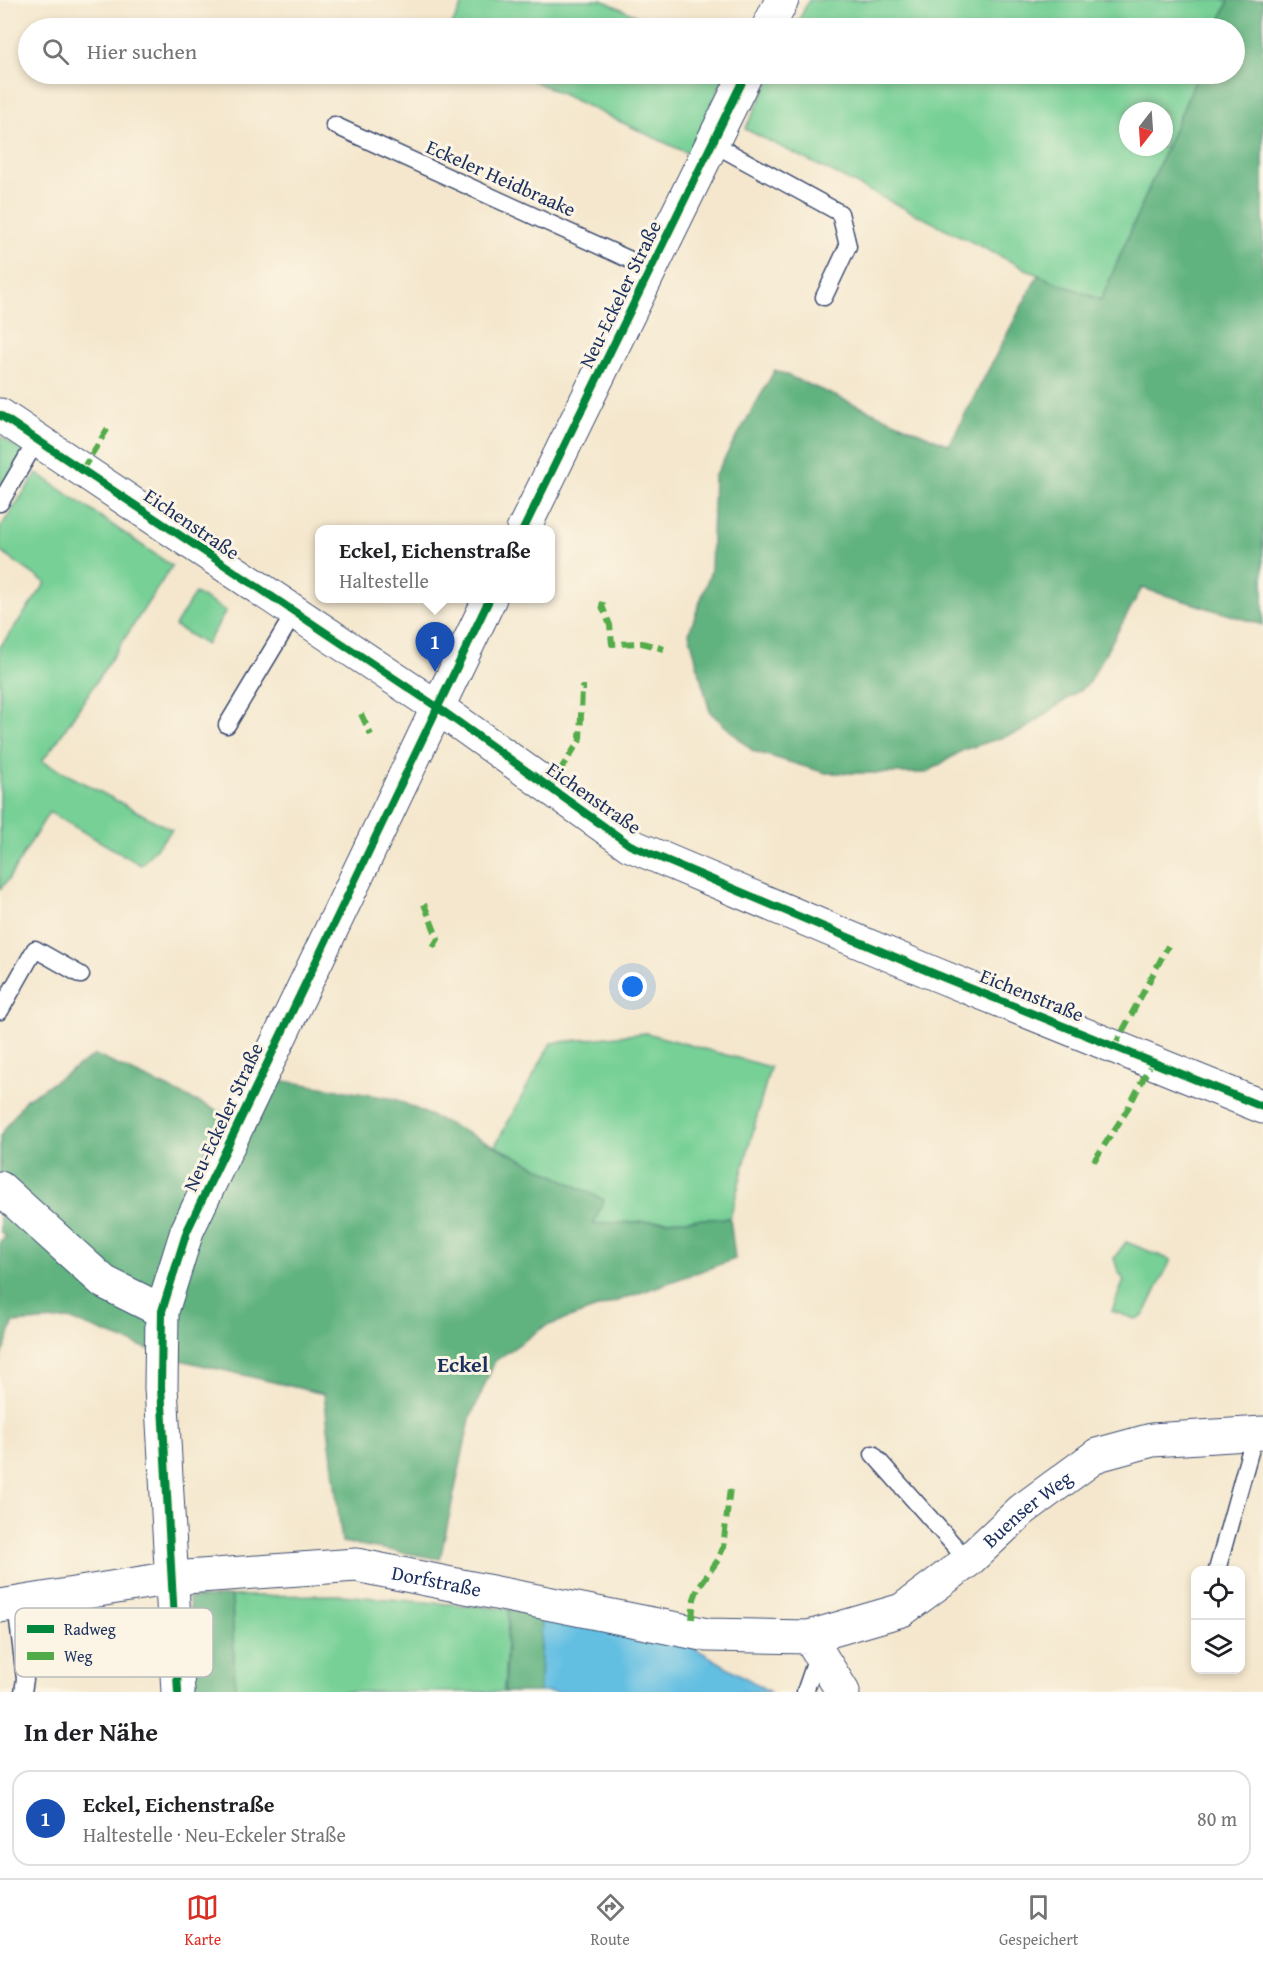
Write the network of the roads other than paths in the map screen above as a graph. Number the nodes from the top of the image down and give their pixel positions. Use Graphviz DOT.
graph roads {
  1 [pos="782,0"];
  2 [pos="773,18"];
  3 [pos="741,84"];
  4 [pos="334,125"];
  5 [pos="712,143"];
  6 [pos="651,269"];
  7 [pos="824,297"];
  8 [pos="0,415"];
  9 [pos="37,440"];
  10 [pos="0,503"];
  11 [pos="526,525"];
  12 [pos="488,603"];
  13 [pos="295,612"];
  14 [pos="437,706"];
  15 [pos="227,725"];
  16 [pos="81,975"];
  17 [pos="0,1011"];
  18 [pos="1263,1107"];
  19 [pos="0,1188"];
  20 [pos="162,1311"];
  21 [pos="1259,1433"];
  22 [pos="873,1454"];
  23 [pos="968,1562"];
  24 [pos="1218,1566"];
  25 [pos="172,1578"];
  26 [pos="8,1605"];
  27 [pos="174,1608"];
  28 [pos="15,1635"];
  29 [pos="814,1645"];
  30 [pos="25,1677"];
  31 [pos="177,1677"];
  32 [pos="23,1692"];
  33 [pos="178,1692"];
  34 [pos="805,1692"];
  35 [pos="843,1692"];
  1 -- 2 [label="street"];
  3 -- 5 [label="street, Neu-Eckeler Straße"];
  4 -- 6 [label="lane, Eckeler Heidbraake"];
  5 -- 6 [label="street, Neu-Eckeler Straße"];
  5 -- 7 [label="lane"];
  6 -- 11 [label="street, Neu-Eckeler Straße"];
  8 -- 9 [label="street, Eichenstraße"];
  9 -- 10 [label="lane"];
  9 -- 13 [label="street, Eichenstraße"];
  12 -- 14 [label="street, Neu-Eckeler Straße"];
  13 -- 14 [label="street, Eichenstraße"];
  13 -- 15 [label="lane"];
  14 -- 18 [label="street, Eichenstraße"];
  14 -- 20 [label="street, Neu-Eckeler Straße"];
  16 -- 17 [label="lane"];
  19 -- 20 [label="street"];
  20 -- 25 [label="street, Neu-Eckeler Straße"];
  21 -- 23 [label="street, Buenser Weg"];
  21 -- 24 [label="lane"];
  22 -- 23 [label="lane"];
  23 -- 29 [label="street, Buenser Weg"];
  25 -- 26 [label="street, Dorfstraße"];
  25 -- 27 [label="street, Neu-Eckeler Straße"];
  25 -- 29 [label="street, Dorfstraße"];
  26 -- 28 [label="lane"];
  29 -- 34 [label="lane"];
  29 -- 35 [label="street"];
  30 -- 32 [label="lane"];
  31 -- 33 [label="street, Neu-Eckeler Straße"];
}
